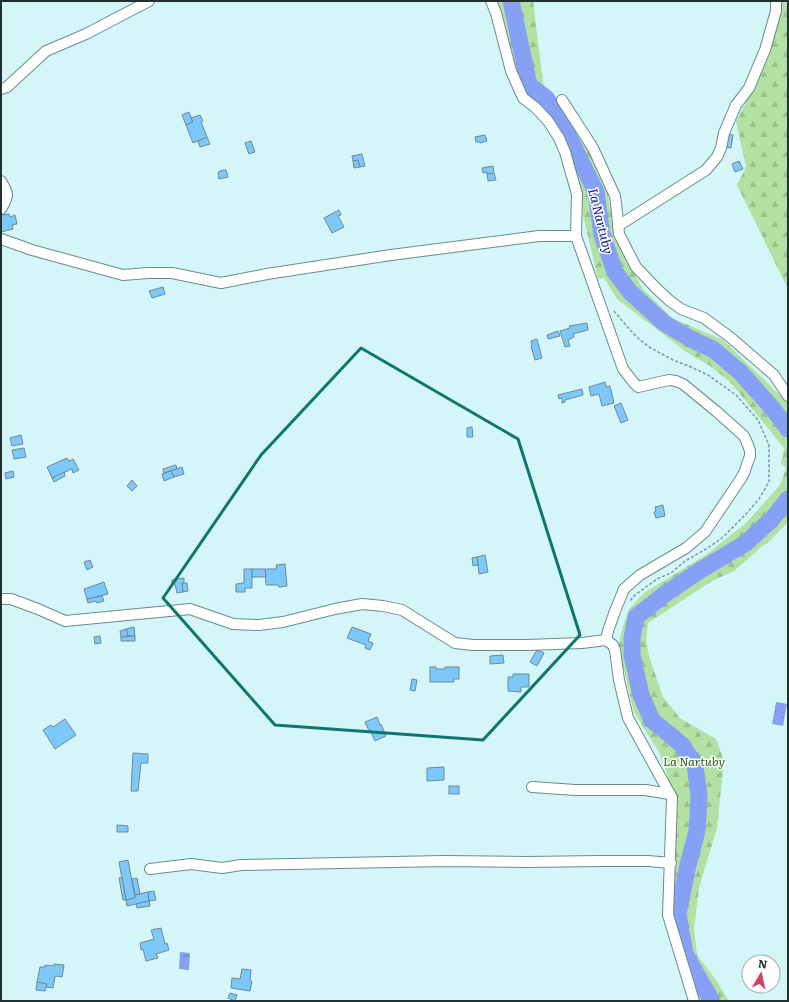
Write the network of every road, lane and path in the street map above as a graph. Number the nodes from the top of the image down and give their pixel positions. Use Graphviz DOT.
graph roads {
  1 [pos="149,1"];
  2 [pos="491,1"];
  3 [pos="776,1"];
  4 [pos="1,89"];
  5 [pos="562,100"];
  6 [pos="1,181"];
  7 [pos="1,209"];
  8 [pos="618,226"];
  9 [pos="576,236"];
  10 [pos="1,239"];
  11 [pos="600,304"];
  12 [pos="788,396"];
  13 [pos="1,599"];
  14 [pos="629,603"];
  15 [pos="606,640"];
  16 [pos="532,787"];
  17 [pos="670,794"];
  18 [pos="670,863"];
  19 [pos="150,869"];
  20 [pos="694,1001"];
  1 -- 4 [label="street"];
  2 -- 9 [label="street"];
  3 -- 8 [label="street"];
  5 -- 8 [label="street"];
  6 -- 7 [label="street"];
  8 -- 12 [label="street"];
  9 -- 10 [label="street"];
  9 -- 11 [label="street"];
  11 -- 14 [label="path"];
  11 -- 15 [label="street"];
  13 -- 15 [label="street"];
  15 -- 17 [label="street"];
  16 -- 17 [label="street"];
  17 -- 18 [label="street"];
  18 -- 19 [label="street"];
  18 -- 20 [label="street"];
}
